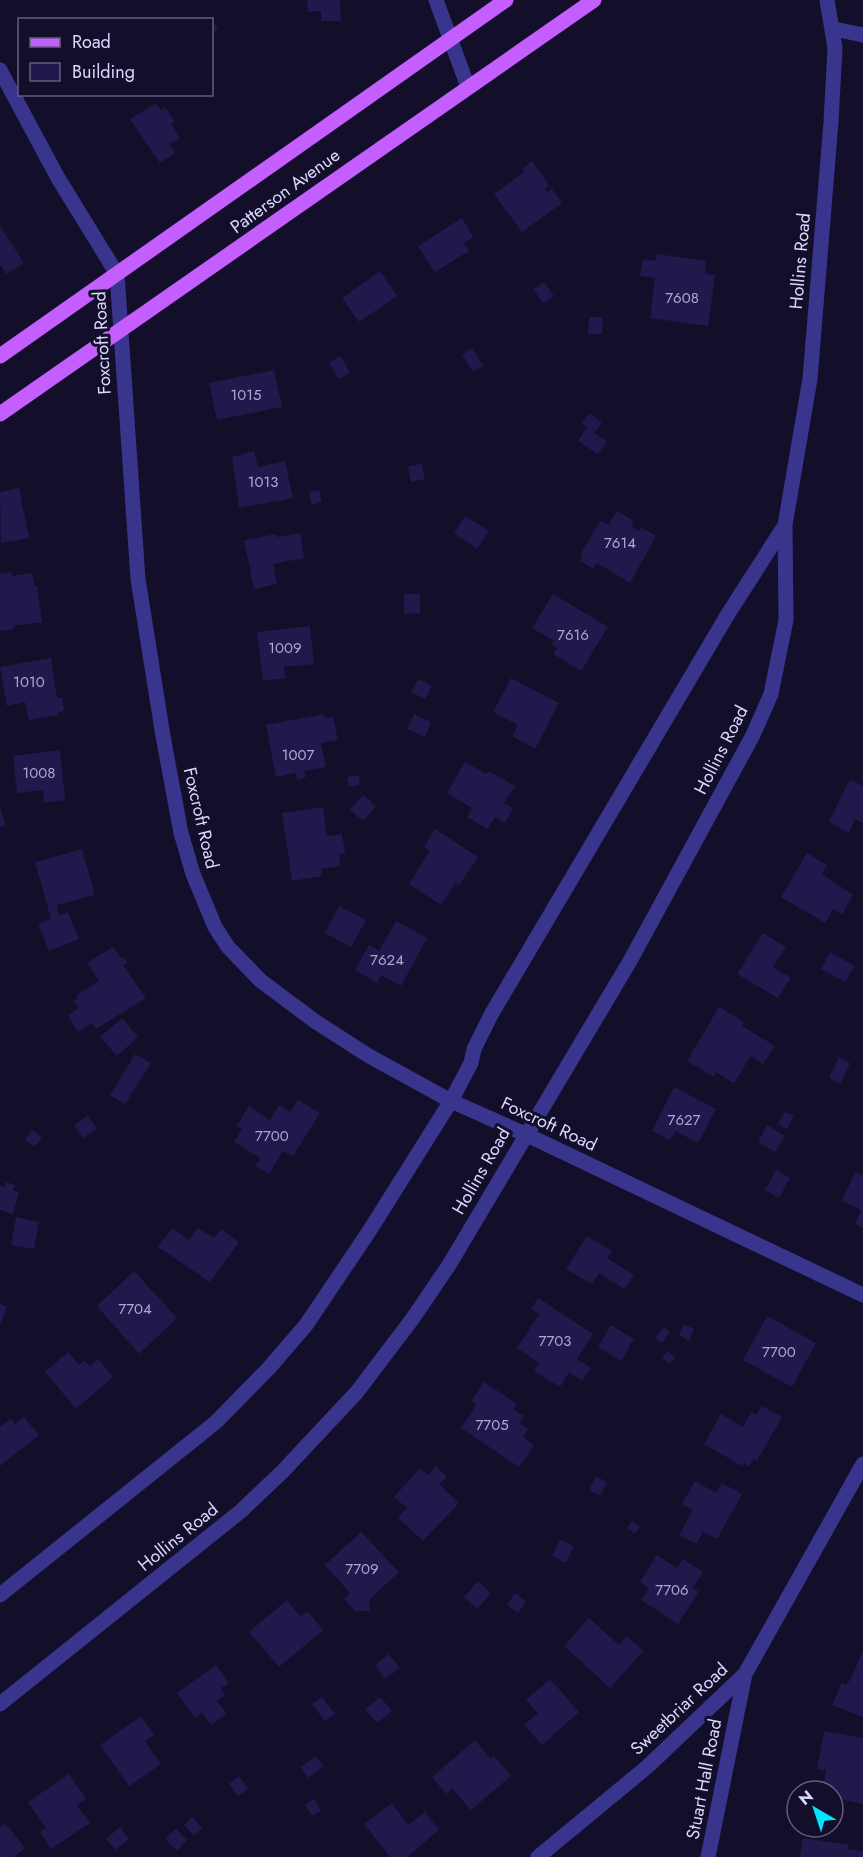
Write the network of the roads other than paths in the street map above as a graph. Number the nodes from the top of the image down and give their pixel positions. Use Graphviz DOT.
graph roads {
  1 [pos="436,0"];
  2 [pos="506,0"];
  3 [pos="594,0"];
  4 [pos="826,0"];
  5 [pos="834,29"];
  6 [pos="863,35"];
  7 [pos="450,39"];
  8 [pos="0,70"];
  9 [pos="468,87"];
  10 [pos="117,274"];
  11 [pos="119,332"];
  12 [pos="0,356"];
  13 [pos="0,414"];
  14 [pos="785,525"];
  15 [pos="451,1101"];
  16 [pos="525,1134"];
  17 [pos="863,1295"];
  18 [pos="863,1464"];
  19 [pos="0,1595"];
  20 [pos="745,1674"];
  21 [pos="0,1704"];
  22 [pos="538,1857"];
  23 [pos="708,1857"];
  1 -- 7 [label="street"];
  2 -- 7 [label="main road, Patterson Avenue"];
  3 -- 9 [label="main road, Patterson Avenue"];
  4 -- 5 [label="street, Hollins Road"];
  5 -- 6 [label="street"];
  5 -- 14 [label="street, Hollins Road"];
  7 -- 9 [label="street"];
  7 -- 10 [label="main road, Patterson Avenue"];
  8 -- 10 [label="street, Foxcroft Road"];
  9 -- 11 [label="main road, Patterson Avenue"];
  10 -- 11 [label="street, Foxcroft Road"];
  10 -- 12 [label="main road, Patterson Avenue"];
  11 -- 13 [label="main road, Patterson Avenue"];
  11 -- 15 [label="street, Foxcroft Road"];
  14 -- 15 [label="street, Hollins Road"];
  14 -- 16 [label="street, Hollins Road"];
  15 -- 16 [label="street, Foxcroft Road"];
  15 -- 19 [label="street, Hollins Road"];
  16 -- 17 [label="street, Foxcroft Road"];
  16 -- 21 [label="street, Hollins Road"];
  18 -- 20 [label="street, Sweetbriar Road"];
  20 -- 22 [label="street, Sweetbriar Road"];
  20 -- 23 [label="street, Stuart Hall Road"];
}
